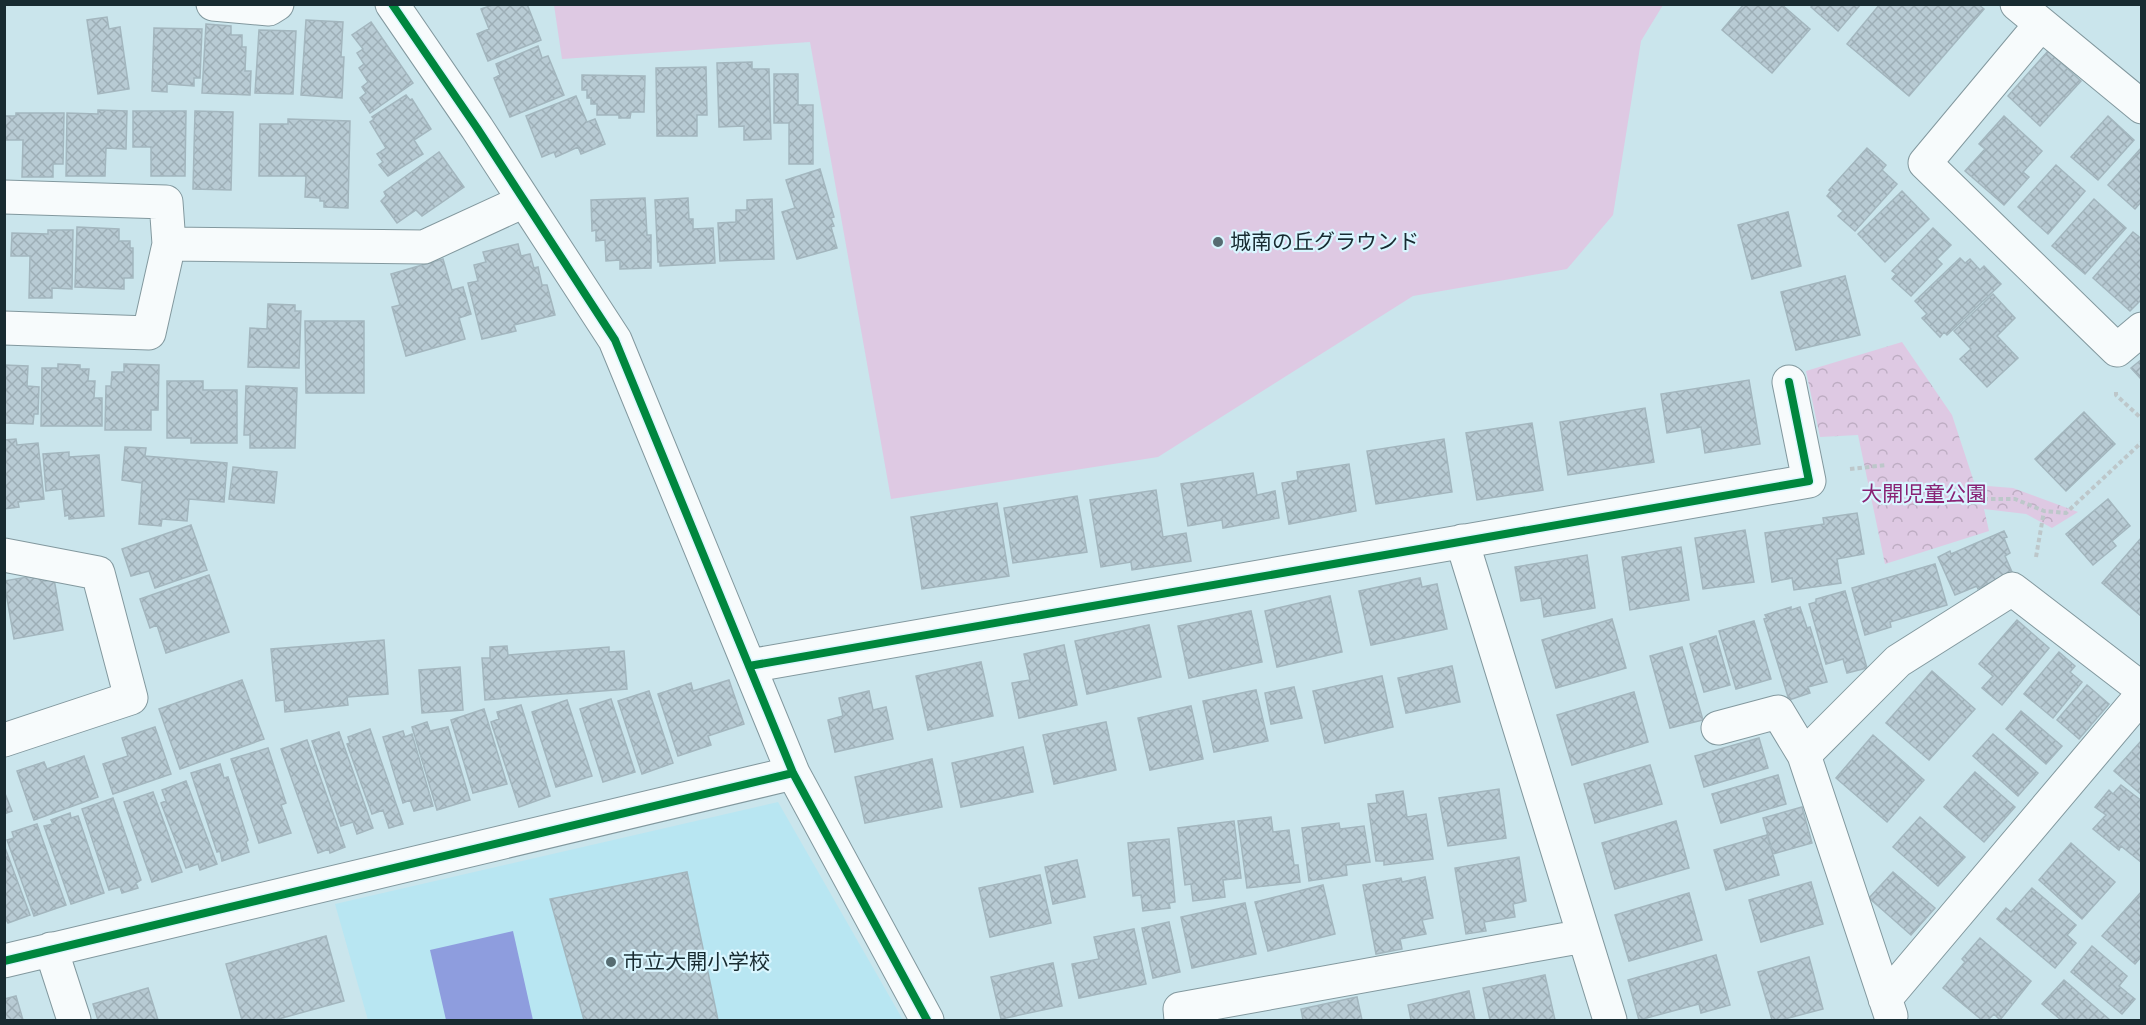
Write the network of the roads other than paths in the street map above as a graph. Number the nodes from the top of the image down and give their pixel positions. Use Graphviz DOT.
graph roads {
  1 [pos="213,4"];
  2 [pos="278,4"];
  3 [pos="392,4"];
  4 [pos="2029,14"];
  5 [pos="2142,107"];
  6 [pos="4,197"];
  7 [pos="524,201"];
  8 [pos="169,244"];
  9 [pos="4,328"];
  10 [pos="2142,329"];
  11 [pos="1789,382"];
  12 [pos="1462,541"];
  13 [pos="4,555"];
  14 [pos="749,666"];
  15 [pos="2142,689"];
  16 [pos="2142,695"];
  17 [pos="1718,728"];
  18 [pos="4,740"];
  19 [pos="1804,755"];
  20 [pos="793,773"];
  21 [pos="1584,936"];
  22 [pos="51,949"];
  23 [pos="4,961"];
  24 [pos="1889,1010"];
  25 [pos="74,1020"];
  26 [pos="927,1020"];
  27 [pos="1181,1020"];
  28 [pos="1610,1020"];
  1 -- 2 [label="street"];
  3 -- 7 [label="street"];
  4 -- 5 [label="street"];
  4 -- 10 [label="street"];
  6 -- 8 [label="street"];
  7 -- 8 [label="street"];
  7 -- 14 [label="street"];
  8 -- 9 [label="street"];
  11 -- 12 [label="street"];
  12 -- 14 [label="street"];
  12 -- 21 [label="street"];
  13 -- 18 [label="street"];
  14 -- 20 [label="street"];
  15 -- 19 [label="street"];
  16 -- 24 [label="street"];
  17 -- 19 [label="street"];
  19 -- 24 [label="street"];
  20 -- 22 [label="street"];
  20 -- 26 [label="street"];
  21 -- 27 [label="street"];
  21 -- 28 [label="street"];
  22 -- 23 [label="street"];
  22 -- 25 [label="street"];
}
